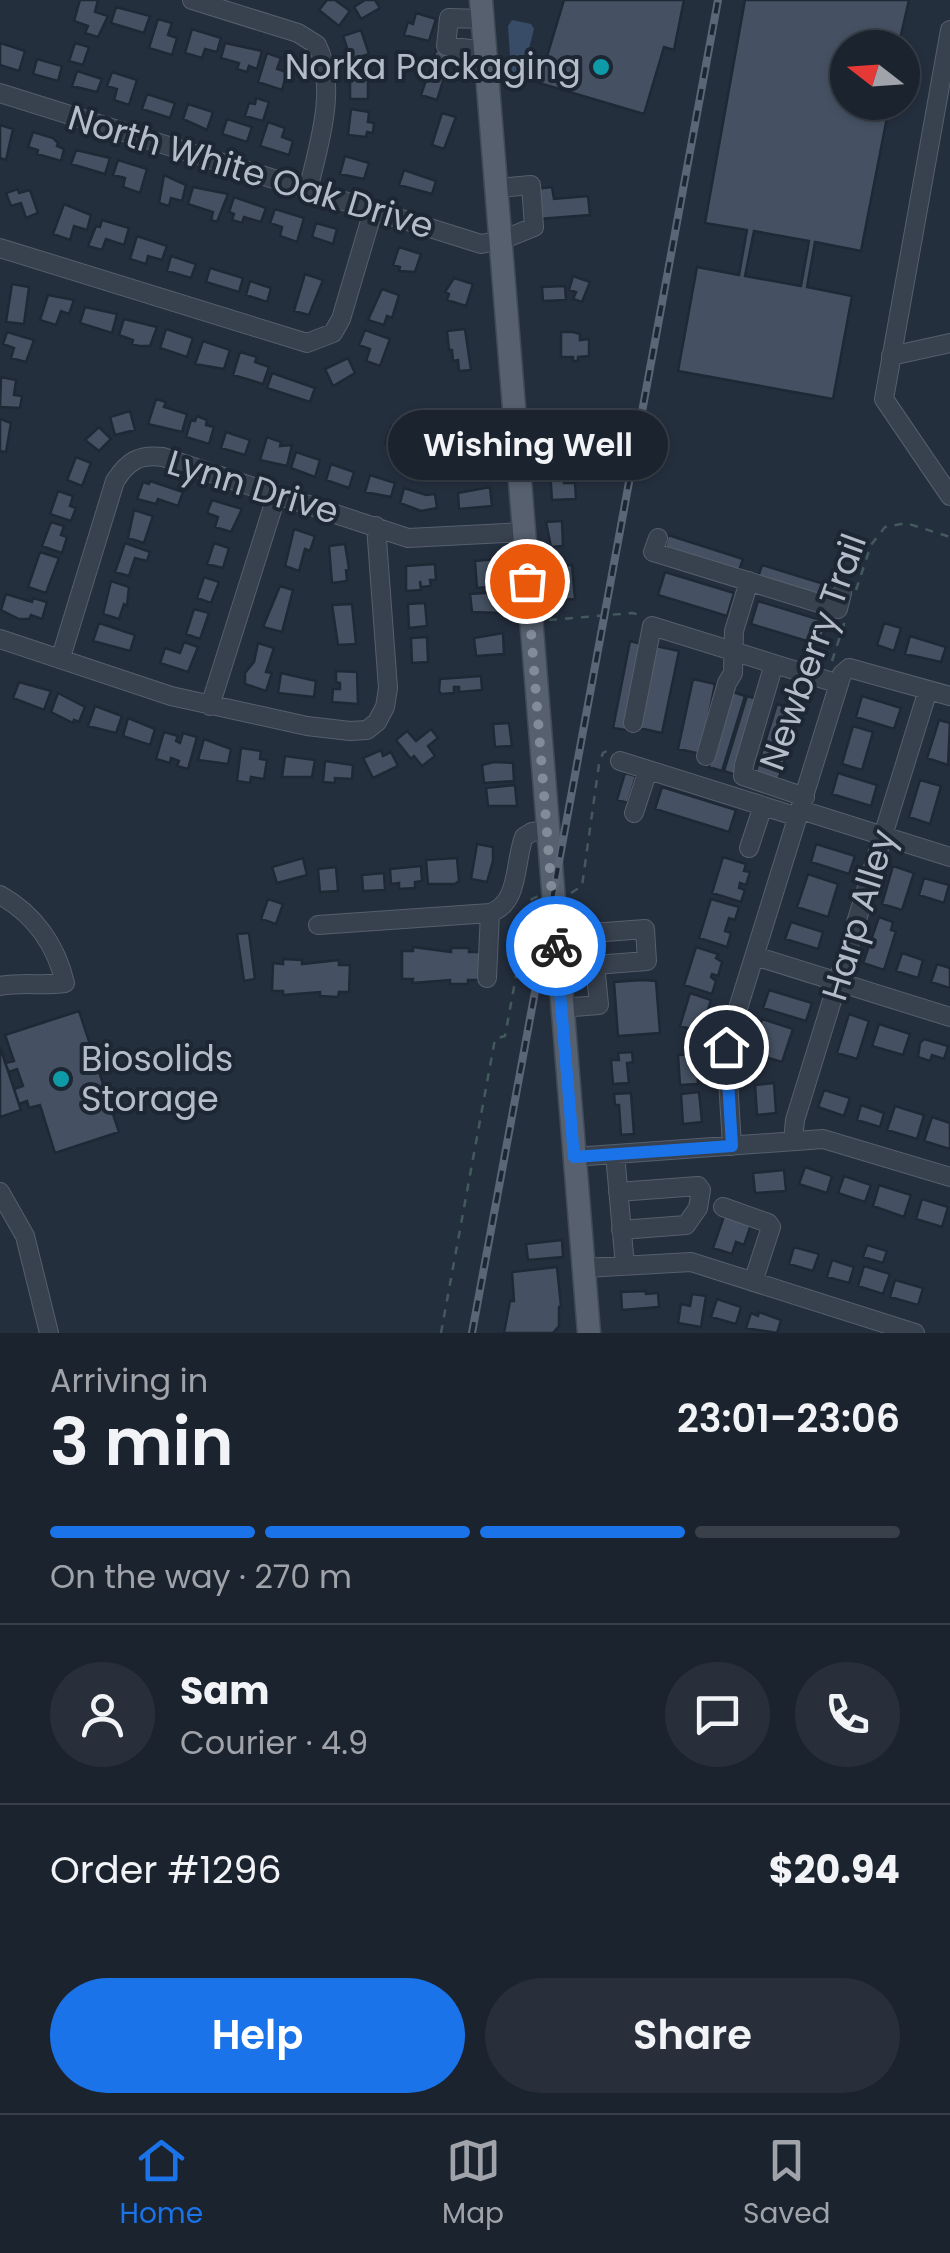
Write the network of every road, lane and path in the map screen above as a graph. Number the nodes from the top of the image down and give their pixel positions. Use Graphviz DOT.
graph roads {
  1 [pos="192,0"];
  2 [pos="481,10"];
  3 [pos="949,37"];
  4 [pos="485,50"];
  5 [pos="0,93"];
  6 [pos="498,188"];
  7 [pos="308,190"];
  8 [pos="373,211"];
  9 [pos="502,240"];
  10 [pos="0,248"];
  11 [pos="950,343"];
  12 [pos="892,356"];
  13 [pos="276,494"];
  14 [pos="950,496"];
  15 [pos="376,526"];
  16 [pos="523,532"];
  17 [pos="950,537"];
  18 [pos="658,538"];
  19 [pos="749,581"];
  20 [pos="848,593"];
  21 [pos="849,611"];
  22 [pos="648,618"];
  23 [pos="548,620"];
  24 [pos="0,639"];
  25 [pos="732,650"];
  26 [pos="61,657"];
  27 [pos="774,664"];
  28 [pos="833,682"];
  29 [pos="928,690"];
  30 [pos="950,696"];
  31 [pos="210,706"];
  32 [pos="632,723"];
  33 [pos="706,756"];
  34 [pos="620,761"];
  35 [pos="648,770"];
  36 [pos="763,806"];
  37 [pos="801,808"];
  38 [pos="634,813"];
  39 [pos="547,830"];
  40 [pos="883,836"];
  41 [pos="749,848"];
  42 [pos="950,857"];
  43 [pos="0,896"];
  44 [pos="490,913"];
  45 [pos="318,925"];
  46 [pos="555,928"];
  47 [pos="592,933"];
  48 [pos="756,956"];
  49 [pos="595,965"];
  50 [pos="487,978"];
  51 [pos="838,982"];
  52 [pos="0,986"];
  53 [pos="561,1008"];
  54 [pos="950,1016"];
  55 [pos="794,1140"];
  56 [pos="732,1146"];
  57 [pos="615,1154"];
  58 [pos="574,1157"];
  59 [pos="950,1177"];
  60 [pos="0,1192"];
  61 [pos="618,1192"];
  62 [pos="723,1207"];
  63 [pos="621,1230"];
  64 [pos="624,1266"];
  65 [pos="585,1268"];
  66 [pos="753,1282"];
  67 [pos="49,1333"];
  68 [pos="589,1333"];
  69 [pos="915,1333"];
  1 -- 7 [label="street"];
  2 -- 4 [label="main road"];
  2 -- 4 [label="street"];
  3 -- 12 [label="street"];
  4 -- 6 [label="main road"];
  5 -- 7 [label="street, North White Oak Drive"];
  6 -- 9 [label="main road"];
  6 -- 9 [label="street"];
  7 -- 8 [label="street, North White Oak Drive"];
  8 -- 9 [label="street, North White Oak Drive"];
  8 -- 10 [label="street"];
  9 -- 16 [label="main road"];
  11 -- 12 [label="street"];
  12 -- 14 [label="street"];
  13 -- 15 [label="street, Lynn Drive"];
  13 -- 26 [label="street, Lynn Drive"];
  13 -- 31 [label="street"];
  15 -- 16 [label="street, Lynn Drive"];
  15 -- 31 [label="street"];
  16 -- 39 [label="main road"];
  17 -- 20 [label="path, Newberry Trail"];
  18 -- 19 [label="street"];
  19 -- 20 [label="street"];
  19 -- 25 [label="street"];
  21 -- 28 [label="path, Newberry Trail"];
  22 -- 23 [label="path"];
  24 -- 26 [label="street"];
  25 -- 27 [label="street"];
  25 -- 32 [label="street"];
  25 -- 33 [label="street"];
  26 -- 31 [label="street"];
  27 -- 28 [label="street"];
  27 -- 37 [label="street"];
  28 -- 29 [label="street"];
  28 -- 37 [label="street"];
  29 -- 30 [label="street"];
  29 -- 40 [label="street, Harp Alley"];
  34 -- 35 [label="street"];
  35 -- 36 [label="street"];
  35 -- 38 [label="street"];
  36 -- 37 [label="street"];
  36 -- 41 [label="street"];
  37 -- 40 [label="street"];
  37 -- 48 [label="street"];
  39 -- 44 [label="street"];
  39 -- 46 [label="main road"];
  40 -- 42 [label="street"];
  40 -- 51 [label="street, Harp Alley"];
  43 -- 52 [label="street"];
  44 -- 45 [label="street"];
  44 -- 50 [label="street"];
  46 -- 47 [label="street"];
  46 -- 53 [label="main road"];
  47 -- 49 [label="street"];
  47 -- 49 [label="street"];
  48 -- 51 [label="street"];
  48 -- 56 [label="street"];
  49 -- 53 [label="street"];
  51 -- 54 [label="street"];
  51 -- 55 [label="street, Harp Alley"];
  53 -- 58 [label="main road"];
  55 -- 56 [label="street"];
  55 -- 59 [label="street"];
  56 -- 57 [label="street"];
  57 -- 58 [label="street"];
  57 -- 61 [label="street"];
  58 -- 65 [label="main road"];
  60 -- 67 [label="street"];
  61 -- 63 [label="street"];
  61 -- 63 [label="street"];
  62 -- 66 [label="street"];
  63 -- 64 [label="street"];
  64 -- 65 [label="street"];
  64 -- 66 [label="street"];
  65 -- 68 [label="main road"];
  66 -- 69 [label="street"];
}
